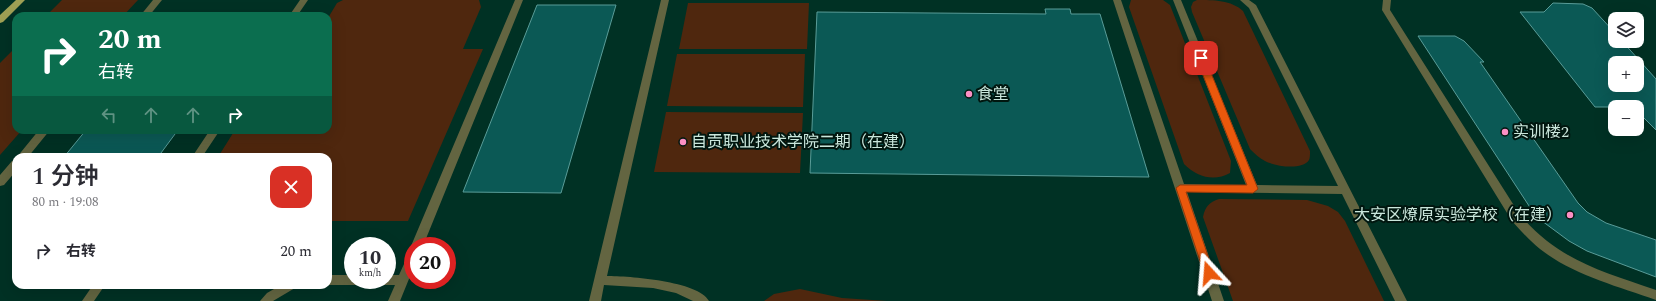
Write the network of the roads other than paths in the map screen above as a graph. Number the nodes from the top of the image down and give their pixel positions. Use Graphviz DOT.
graph roads {
  1 [pos="21,0"];
  2 [pos="158,0"];
  3 [pos="304,0"];
  4 [pos="520,0"];
  5 [pos="665,0"];
  6 [pos="1118,0"];
  7 [pos="1177,0"];
  8 [pos="1244,0"];
  9 [pos="1387,0"];
  10 [pos="148,12"];
  11 [pos="296,12"];
  12 [pos="0,20"];
  13 [pos="42,134"];
  14 [pos="212,134"];
  15 [pos="25,153"];
  16 [pos="200,153"];
  17 [pos="12,168"];
  18 [pos="0,182"];
  19 [pos="1180,188"];
  20 [pos="1253,189"];
  21 [pos="1345,190"];
  22 [pos="421,237"];
  23 [pos="332,280"];
  24 [pos="344,280"];
  25 [pos="396,280"];
  26 [pos="403,280"];
  27 [pos="600,280"];
  28 [pos="96,289"];
  29 [pos="283,289"];
  30 [pos="1656,295"];
  31 [pos="88,301"];
  32 [pos="266,301"];
  33 [pos="394,301"];
  34 [pos="595,301"];
  35 [pos="703,301"];
  36 [pos="1218,301"];
  37 [pos="1401,301"];
  1 -- 12 [label="main road"];
  2 -- 10 [label="lane"];
  3 -- 11 [label="lane"];
  4 -- 22 [label="lane"];
  5 -- 27 [label="lane"];
  6 -- 19 [label="lane"];
  7 -- 20 [label="lane"];
  8 -- 21 [label="lane"];
  9 -- 30 [label="lane"];
  13 -- 15 [label="lane"];
  14 -- 16 [label="lane"];
  17 -- 18 [label="lane"];
  19 -- 20 [label="lane"];
  19 -- 36 [label="lane"];
  20 -- 21 [label="lane"];
  21 -- 37 [label="lane"];
  23 -- 24 [label="lane"];
  25 -- 26 [label="lane"];
  26 -- 33 [label="lane"];
  27 -- 34 [label="lane"];
  27 -- 35 [label="lane"];
  28 -- 31 [label="lane"];
  29 -- 32 [label="lane"];
}
